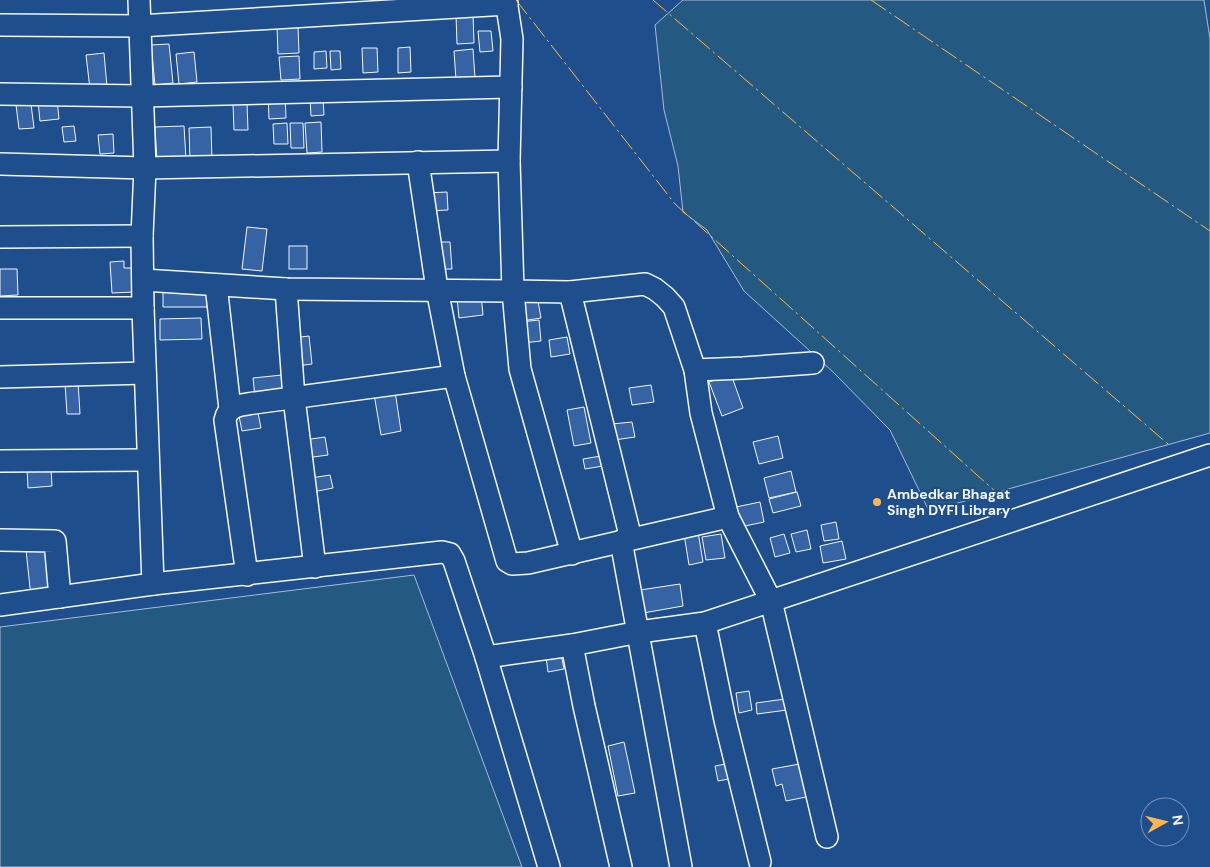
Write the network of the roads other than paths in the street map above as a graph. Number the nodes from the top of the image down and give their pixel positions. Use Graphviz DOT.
graph roads {
  1 [pos="139,0"];
  2 [pos="507,2"];
  3 [pos="0,25"];
  4 [pos="139,26"];
  5 [pos="510,87"];
  6 [pos="0,94"];
  7 [pos="142,96"];
  8 [pos="509,161"];
  9 [pos="418,162"];
  10 [pos="0,164"];
  11 [pos="146,168"];
  12 [pos="142,236"];
  13 [pos="0,237"];
  14 [pos="143,280"];
  15 [pos="216,285"];
  16 [pos="286,289"];
  17 [pos="437,290"];
  18 [pos="513,291"];
  19 [pos="570,292"];
  20 [pos="0,308"];
  21 [pos="143,308"];
  22 [pos="813,362"];
  23 [pos="695,370"];
  24 [pos="145,373"];
  25 [pos="454,376"];
  26 [pos="0,377"];
  27 [pos="294,398"];
  28 [pos="230,409"];
  29 [pos="1210,455"];
  30 [pos="148,460"];
  31 [pos="0,462"];
  32 [pos="728,517"];
  33 [pos="0,540"];
  34 [pos="626,540"];
  35 [pos="572,554"];
  36 [pos="315,567"];
  37 [pos="247,575"];
  38 [pos="152,584"];
  39 [pos="60,597"];
  40 [pos="771,601"];
  41 [pos="0,605"];
  42 [pos="704,623"];
  43 [pos="639,632"];
  44 [pos="572,645"];
  45 [pos="486,657"];
  46 [pos="828,837"];
  47 [pos="760,862"];
  48 [pos="549,867"];
  49 [pos="621,867"];
  50 [pos="681,867"];
  1 -- 4 [label="street"];
  2 -- 4 [label="street"];
  2 -- 5 [label="street"];
  3 -- 4 [label="street"];
  4 -- 7 [label="street"];
  5 -- 7 [label="street"];
  5 -- 8 [label="street"];
  6 -- 7 [label="street"];
  7 -- 11 [label="street"];
  8 -- 9 [label="street"];
  8 -- 18 [label="street"];
  9 -- 11 [label="street"];
  9 -- 17 [label="street"];
  10 -- 11 [label="street"];
  11 -- 12 [label="street"];
  12 -- 13 [label="street"];
  12 -- 14 [label="street"];
  14 -- 15 [label="street"];
  14 -- 21 [label="street"];
  15 -- 16 [label="street"];
  15 -- 28 [label="street"];
  16 -- 17 [label="street"];
  16 -- 27 [label="street"];
  17 -- 18 [label="street"];
  17 -- 25 [label="street"];
  18 -- 19 [label="street"];
  18 -- 35 [label="street"];
  19 -- 23 [label="street"];
  19 -- 34 [label="street"];
  20 -- 21 [label="street"];
  21 -- 24 [label="street"];
  22 -- 23 [label="street"];
  23 -- 32 [label="street"];
  24 -- 26 [label="street"];
  24 -- 30 [label="street"];
  25 -- 27 [label="street"];
  25 -- 35 [label="street"];
  27 -- 28 [label="street"];
  27 -- 36 [label="street"];
  28 -- 37 [label="street"];
  29 -- 40 [label="street"];
  30 -- 31 [label="street"];
  30 -- 38 [label="street"];
  32 -- 34 [label="street"];
  32 -- 40 [label="street"];
  33 -- 39 [label="street"];
  34 -- 35 [label="street"];
  34 -- 43 [label="street"];
  36 -- 37 [label="street"];
  36 -- 45 [label="street"];
  37 -- 38 [label="street"];
  38 -- 39 [label="street"];
  39 -- 41 [label="street"];
  40 -- 42 [label="street"];
  40 -- 46 [label="street"];
  42 -- 43 [label="street"];
  42 -- 47 [label="street"];
  43 -- 44 [label="street"];
  43 -- 50 [label="street"];
  44 -- 45 [label="street"];
  44 -- 49 [label="street"];
  45 -- 48 [label="street"];
}
